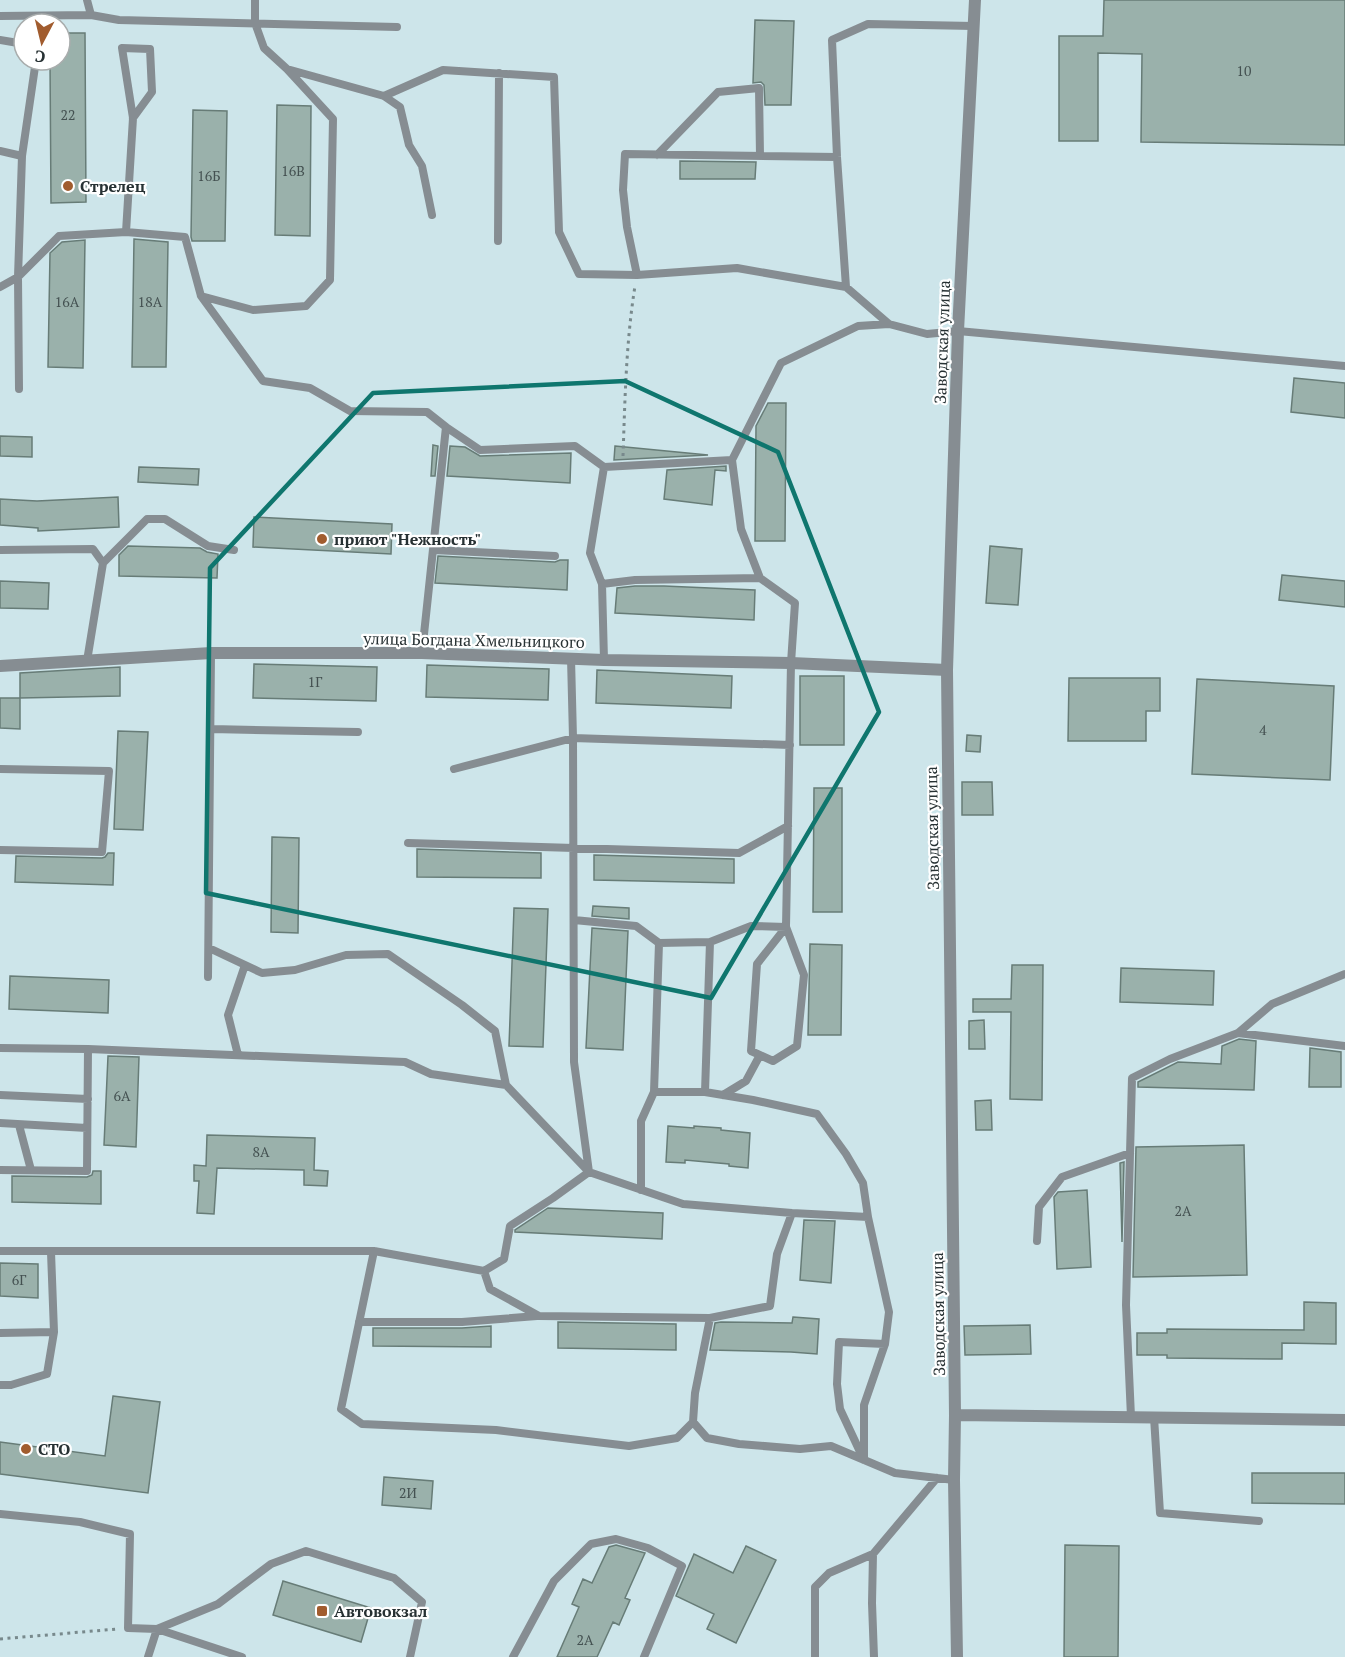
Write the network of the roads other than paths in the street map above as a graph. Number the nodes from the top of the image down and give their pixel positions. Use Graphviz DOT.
graph roads {
  1 [pos="87,0"];
  2 [pos="255,0"];
  3 [pos="975,0"];
  4 [pos="91,15"];
  5 [pos="0,16"];
  6 [pos="255,23"];
  7 [pos="974,26"];
  8 [pos="397,27"];
  9 [pos="287,69"];
  10 [pos="34,72"];
  11 [pos="499,73"];
  12 [pos="384,96"];
  13 [pos="133,118"];
  14 [pos="0,152"];
  15 [pos="657,154"];
  16 [pos="22,156"];
  17 [pos="760,156"];
  18 [pos="837,158"];
  19 [pos="432,215"];
  20 [pos="126,231"];
  21 [pos="498,242"];
  22 [pos="637,275"];
  23 [pos="18,277"];
  24 [pos="0,287"];
  25 [pos="846,287"];
  26 [pos="201,296"];
  27 [pos="889,324"];
  28 [pos="958,331"];
  29 [pos="1345,366"];
  30 [pos="19,389"];
  31 [pos="446,428"];
  32 [pos="732,460"];
  33 [pos="604,467"];
  34 [pos="0,550"];
  35 [pos="234,550"];
  36 [pos="433,550"];
  37 [pos="555,556"];
  38 [pos="102,563"];
  39 [pos="760,578"];
  40 [pos="602,584"];
  41 [pos="211,653"];
  42 [pos="422,653"];
  43 [pos="571,658"];
  44 [pos="604,660"];
  45 [pos="87,661"];
  46 [pos="791,663"];
  47 [pos="0,666"];
  48 [pos="947,670"];
  49 [pos="211,729"];
  50 [pos="358,732"];
  51 [pos="573,738"];
  52 [pos="790,745"];
  53 [pos="0,769"];
  54 [pos="454,769"];
  55 [pos="788,826"];
  56 [pos="408,843"];
  57 [pos="574,847"];
  58 [pos="0,850"];
  59 [pos="574,920"];
  60 [pos="786,927"];
  61 [pos="710,942"];
  62 [pos="659,943"];
  63 [pos="209,948"];
  64 [pos="245,965"];
  65 [pos="1345,974"];
  66 [pos="208,977"];
  67 [pos="1238,1033"];
  68 [pos="1345,1046"];
  69 [pos="0,1048"];
  70 [pos="88,1050"];
  71 [pos="238,1055"];
  72 [pos="760,1055"];
  73 [pos="506,1085"];
  74 [pos="654,1092"];
  75 [pos="705,1092"];
  76 [pos="0,1095"];
  77 [pos="723,1095"];
  78 [pos="88,1099"];
  79 [pos="0,1123"];
  80 [pos="19,1125"];
  81 [pos="87,1128"];
  82 [pos="1130,1153"];
  83 [pos="0,1170"];
  84 [pos="31,1170"];
  85 [pos="589,1172"];
  86 [pos="641,1190"];
  87 [pos="792,1213"];
  88 [pos="868,1217"];
  89 [pos="1037,1241"];
  90 [pos="0,1251"];
  91 [pos="374,1251"];
  92 [pos="51,1252"];
  93 [pos="484,1271"];
  94 [pos="539,1316"];
  95 [pos="710,1318"];
  96 [pos="359,1322"];
  97 [pos="54,1332"];
  98 [pos="0,1333"];
  99 [pos="885,1344"];
  100 [pos="0,1385"];
  101 [pos="955,1415"];
  102 [pos="1131,1417"];
  103 [pos="1154,1417"];
  104 [pos="1345,1420"];
  105 [pos="693,1422"];
  106 [pos="864,1460"];
  107 [pos="937,1478"];
  108 [pos="954,1480"];
  109 [pos="0,1514"];
  110 [pos="1259,1521"];
  111 [pos="873,1554"];
  112 [pos="157,1629"];
  113 [pos="148,1657"];
  114 [pos="243,1657"];
  115 [pos="410,1657"];
  116 [pos="513,1657"];
  117 [pos="644,1657"];
  118 [pos="815,1657"];
  119 [pos="874,1657"];
  120 [pos="957,1657"];
  1 -- 4 [label="lane"];
  2 -- 6 [label="lane"];
  3 -- 7 [label="street, Заводская улица"];
  4 -- 5 [label="lane"];
  4 -- 6 [label="lane"];
  6 -- 8 [label="lane"];
  6 -- 9 [label="lane"];
  7 -- 18 [label="lane"];
  7 -- 28 [label="street, Заводская улица"];
  9 -- 12 [label="lane"];
  9 -- 26 [label="lane"];
  10 -- 16 [label="lane"];
  11 -- 12 [label="lane"];
  11 -- 21 [label="lane"];
  11 -- 22 [label="lane"];
  12 -- 19 [label="lane"];
  13 -- 13 [label="lane"];
  13 -- 20 [label="lane"];
  14 -- 16 [label="lane"];
  15 -- 17 [label="lane"];
  15 -- 17 [label="lane"];
  15 -- 22 [label="lane"];
  16 -- 23 [label="lane"];
  17 -- 18 [label="lane"];
  18 -- 25 [label="lane"];
  20 -- 23 [label="lane"];
  20 -- 26 [label="lane"];
  22 -- 25 [label="lane"];
  23 -- 24 [label="lane"];
  23 -- 30 [label="lane"];
  25 -- 27 [label="lane"];
  26 -- 31 [label="lane"];
  27 -- 28 [label="lane"];
  27 -- 32 [label="lane"];
  28 -- 29 [label="lane"];
  28 -- 48 [label="street, Заводская улица"];
  31 -- 33 [label="lane"];
  31 -- 36 [label="lane"];
  32 -- 33 [label="lane"];
  32 -- 39 [label="lane"];
  33 -- 40 [label="lane"];
  34 -- 38 [label="lane"];
  35 -- 38 [label="lane"];
  36 -- 37 [label="lane"];
  36 -- 42 [label="lane"];
  38 -- 45 [label="lane"];
  39 -- 40 [label="lane"];
  39 -- 46 [label="lane"];
  40 -- 44 [label="lane"];
  41 -- 42 [label="street, улица Богдана Хмельницкого"];
  41 -- 45 [label="street, улица Богдана Хмельницкого"];
  41 -- 49 [label="lane"];
  42 -- 43 [label="street, улица Богдана Хмельницкого"];
  43 -- 44 [label="street, улица Богдана Хмельницкого"];
  43 -- 51 [label="lane"];
  44 -- 46 [label="street, улица Богдана Хмельницкого"];
  45 -- 47 [label="street, улица Богдана Хмельницкого"];
  46 -- 48 [label="street, улица Богдана Хмельницкого"];
  46 -- 52 [label="lane"];
  48 -- 101 [label="street, Заводская улица"];
  49 -- 50 [label="lane"];
  49 -- 63 [label="lane"];
  51 -- 52 [label="lane"];
  51 -- 54 [label="lane"];
  51 -- 57 [label="lane"];
  52 -- 55 [label="lane"];
  53 -- 58 [label="lane"];
  55 -- 57 [label="lane"];
  55 -- 60 [label="lane"];
  56 -- 57 [label="lane"];
  57 -- 59 [label="lane"];
  59 -- 62 [label="lane"];
  59 -- 85 [label="lane"];
  60 -- 61 [label="lane"];
  60 -- 72 [label="lane"];
  60 -- 72 [label="lane"];
  61 -- 62 [label="lane"];
  61 -- 75 [label="lane"];
  62 -- 74 [label="lane"];
  63 -- 64 [label="lane"];
  63 -- 66 [label="lane"];
  64 -- 71 [label="lane"];
  64 -- 73 [label="lane"];
  65 -- 67 [label="lane"];
  67 -- 68 [label="lane"];
  67 -- 82 [label="lane"];
  69 -- 70 [label="lane"];
  70 -- 71 [label="lane"];
  70 -- 78 [label="lane"];
  71 -- 73 [label="lane"];
  72 -- 77 [label="lane"];
  73 -- 85 [label="lane"];
  74 -- 75 [label="lane"];
  74 -- 86 [label="lane"];
  75 -- 77 [label="lane"];
  76 -- 78 [label="lane"];
  77 -- 88 [label="lane"];
  78 -- 81 [label="lane"];
  79 -- 80 [label="lane"];
  80 -- 81 [label="lane"];
  80 -- 84 [label="lane"];
  81 -- 84 [label="lane"];
  82 -- 89 [label="lane"];
  82 -- 102 [label="lane"];
  83 -- 84 [label="lane"];
  85 -- 86 [label="lane"];
  85 -- 93 [label="lane"];
  86 -- 87 [label="lane"];
  87 -- 88 [label="lane"];
  87 -- 95 [label="lane"];
  88 -- 99 [label="lane"];
  90 -- 92 [label="lane"];
  91 -- 92 [label="lane"];
  91 -- 93 [label="lane"];
  91 -- 96 [label="lane"];
  92 -- 97 [label="lane"];
  93 -- 94 [label="lane"];
  94 -- 95 [label="lane"];
  94 -- 96 [label="lane"];
  95 -- 105 [label="lane"];
  96 -- 105 [label="lane"];
  97 -- 98 [label="lane"];
  97 -- 100 [label="lane"];
  99 -- 106 [label="lane"];
  99 -- 106 [label="lane"];
  101 -- 102 [label="street"];
  101 -- 108 [label="street, Заводская улица"];
  102 -- 103 [label="street"];
  103 -- 104 [label="street"];
  103 -- 110 [label="lane"];
  105 -- 106 [label="lane"];
  106 -- 107 [label="lane"];
  107 -- 108 [label="lane"];
  107 -- 111 [label="lane"];
  108 -- 120 [label="street, Заводская улица"];
  109 -- 112 [label="lane"];
  111 -- 118 [label="lane"];
  111 -- 119 [label="lane"];
  112 -- 113 [label="lane"];
  112 -- 114 [label="lane"];
  112 -- 115 [label="lane"];
  116 -- 117 [label="lane"];
}
